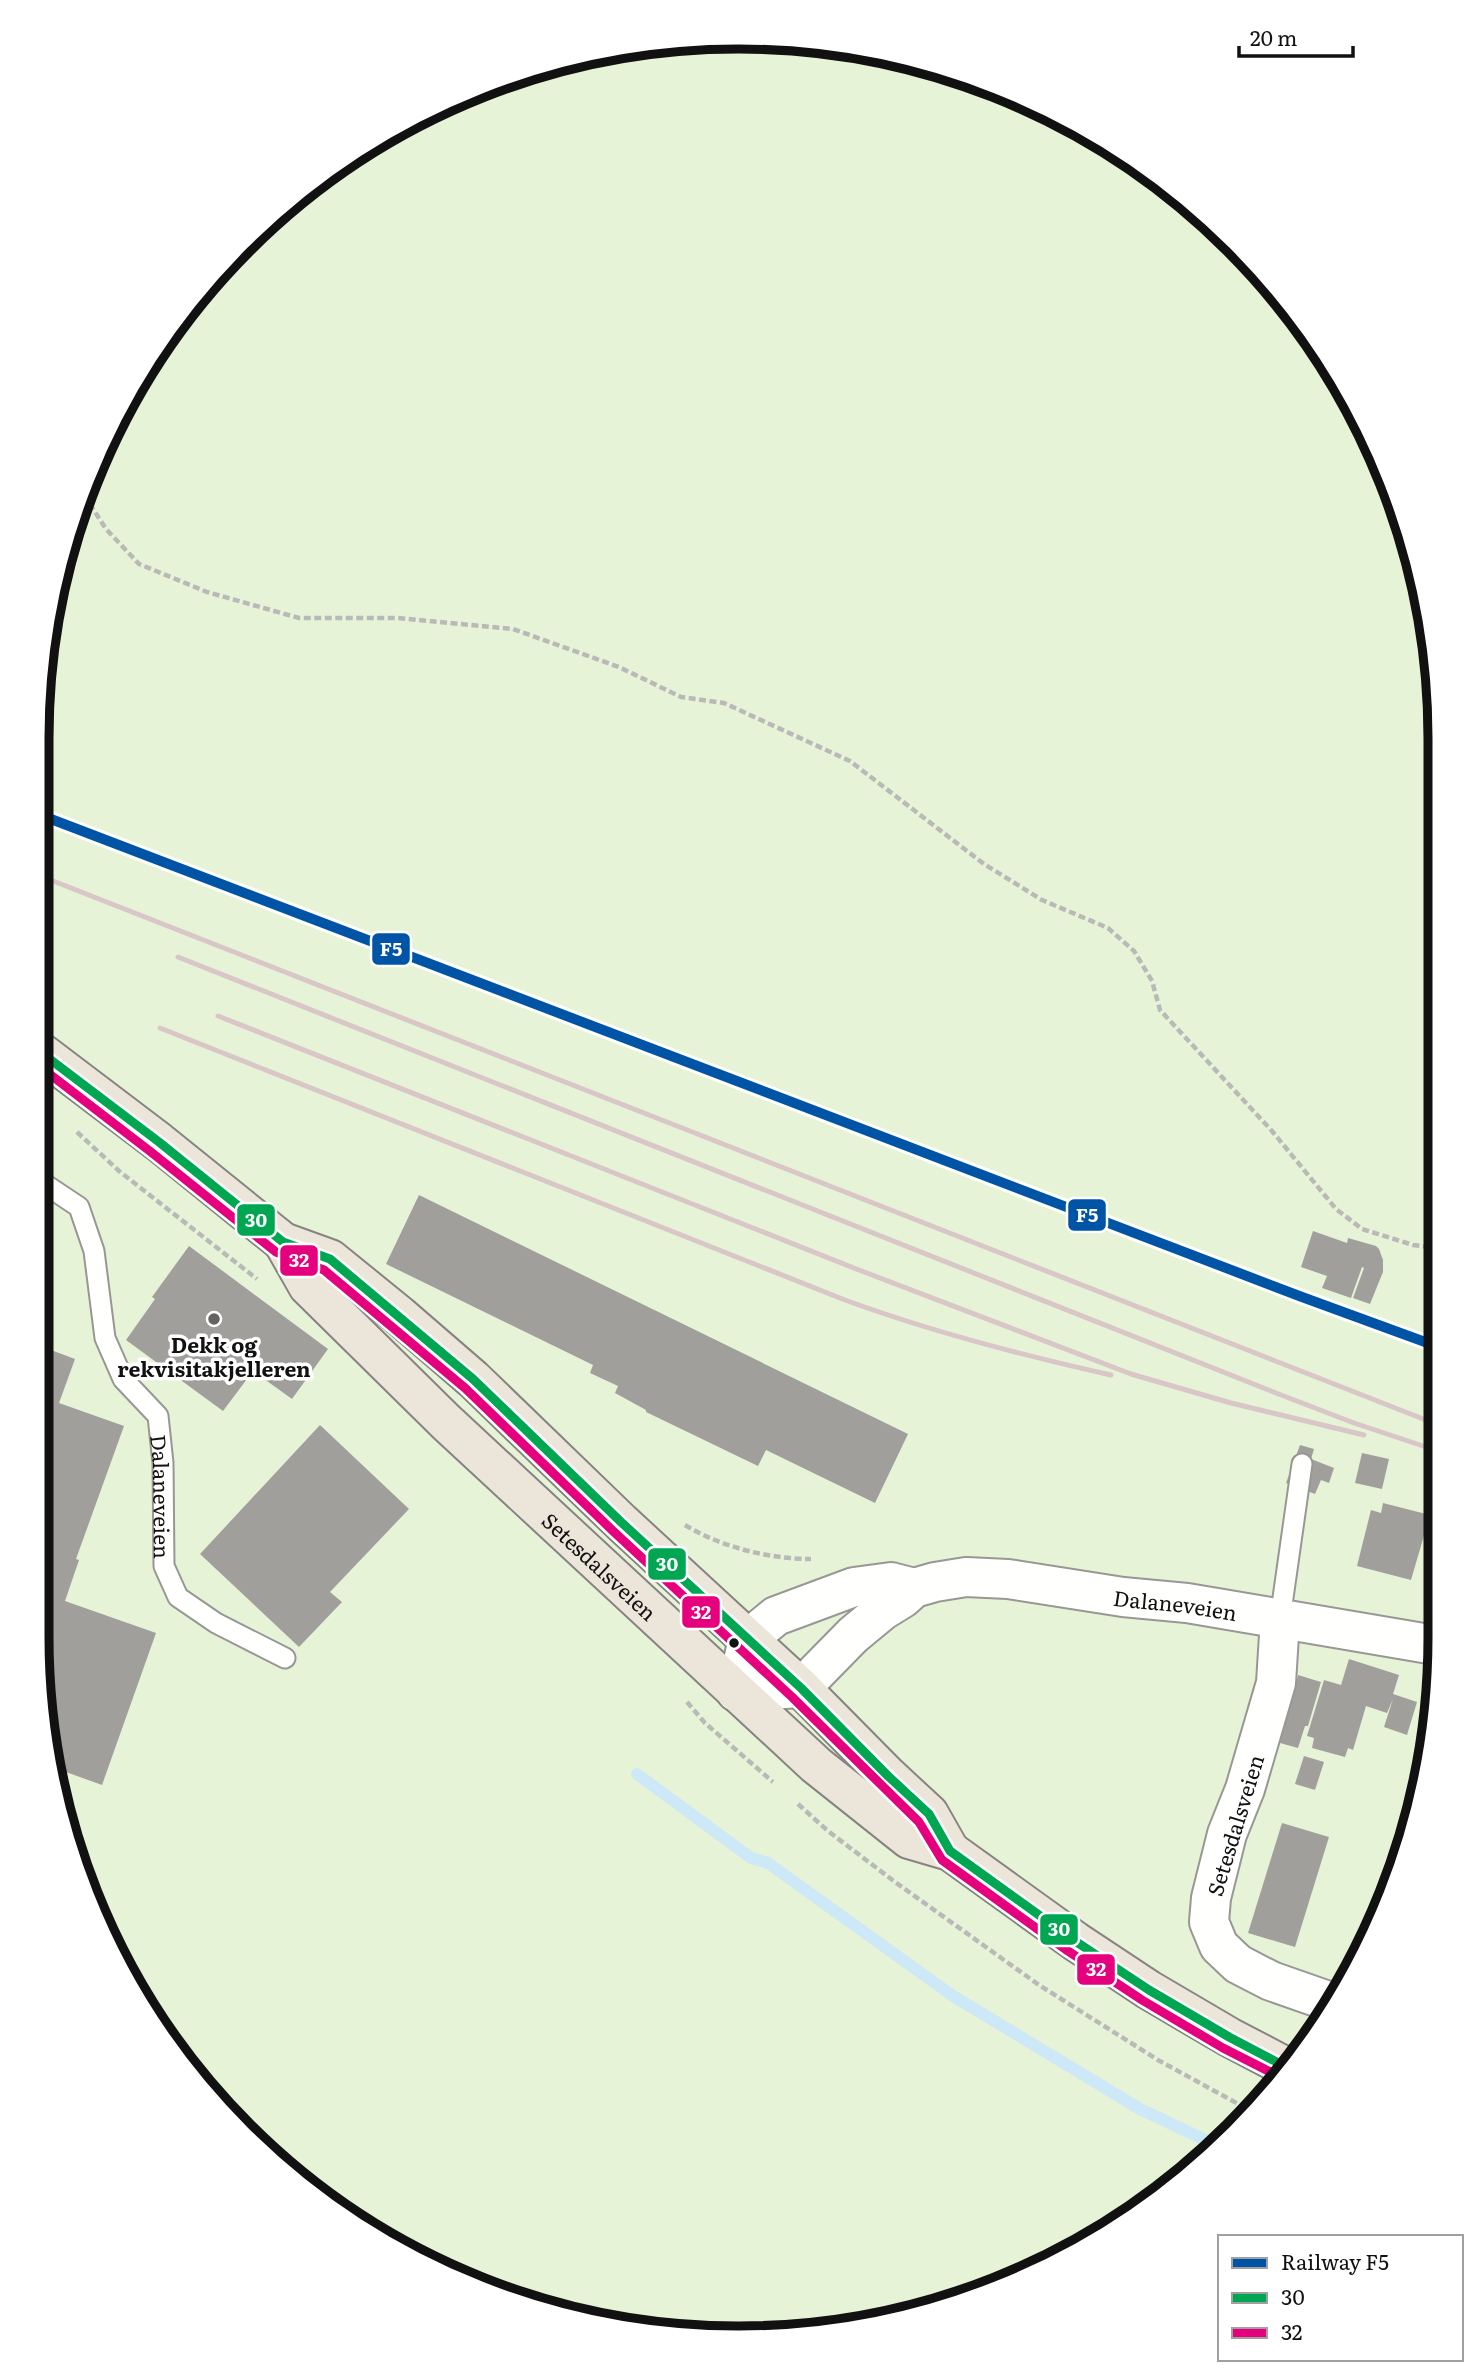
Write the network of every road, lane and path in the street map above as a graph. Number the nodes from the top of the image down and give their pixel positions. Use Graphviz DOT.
graph roads {
  1 [pos="90,506"];
  2 [pos="49,1059"];
  3 [pos="49,1187"];
  4 [pos="283,1242"];
  5 [pos="1428,1247"];
  6 [pos="1302,1464"];
  7 [pos="684,1524"];
  8 [pos="820,1559"];
  9 [pos="914,1588"];
  10 [pos="1280,1619"];
  11 [pos="748,1639"];
  12 [pos="1428,1644"];
  13 [pos="285,1658"];
  14 [pos="801,1688"];
  15 [pos="736,1692"];
  16 [pos="950,1851"];
  17 [pos="1324,2000"];
  18 [pos="1280,2064"];
  1 -- 5 [label="path"];
  2 -- 4 [label="highway, Setesdalsveien"];
  3 -- 13 [label="lane, Dalaneveien"];
  4 -- 11 [label="highway, Setesdalsveien"];
  4 -- 15 [label="highway, Setesdalsveien"];
  6 -- 10 [label="lane"];
  7 -- 8 [label="path"];
  9 -- 10 [label="street, Dalaneveien"];
  9 -- 11 [label="street, Dalaneveien"];
  9 -- 14 [label="street, Dalaneveien"];
  10 -- 12 [label="street, Dalaneveien"];
  10 -- 17 [label="street, Setesdalsveien"];
  11 -- 14 [label="highway, Setesdalsveien"];
  11 -- 15 [label="street"];
  14 -- 15 [label="street"];
  14 -- 16 [label="highway, Setesdalsveien"];
  15 -- 16 [label="highway, Setesdalsveien"];
  16 -- 18 [label="highway, Setesdalsveien"];
}
